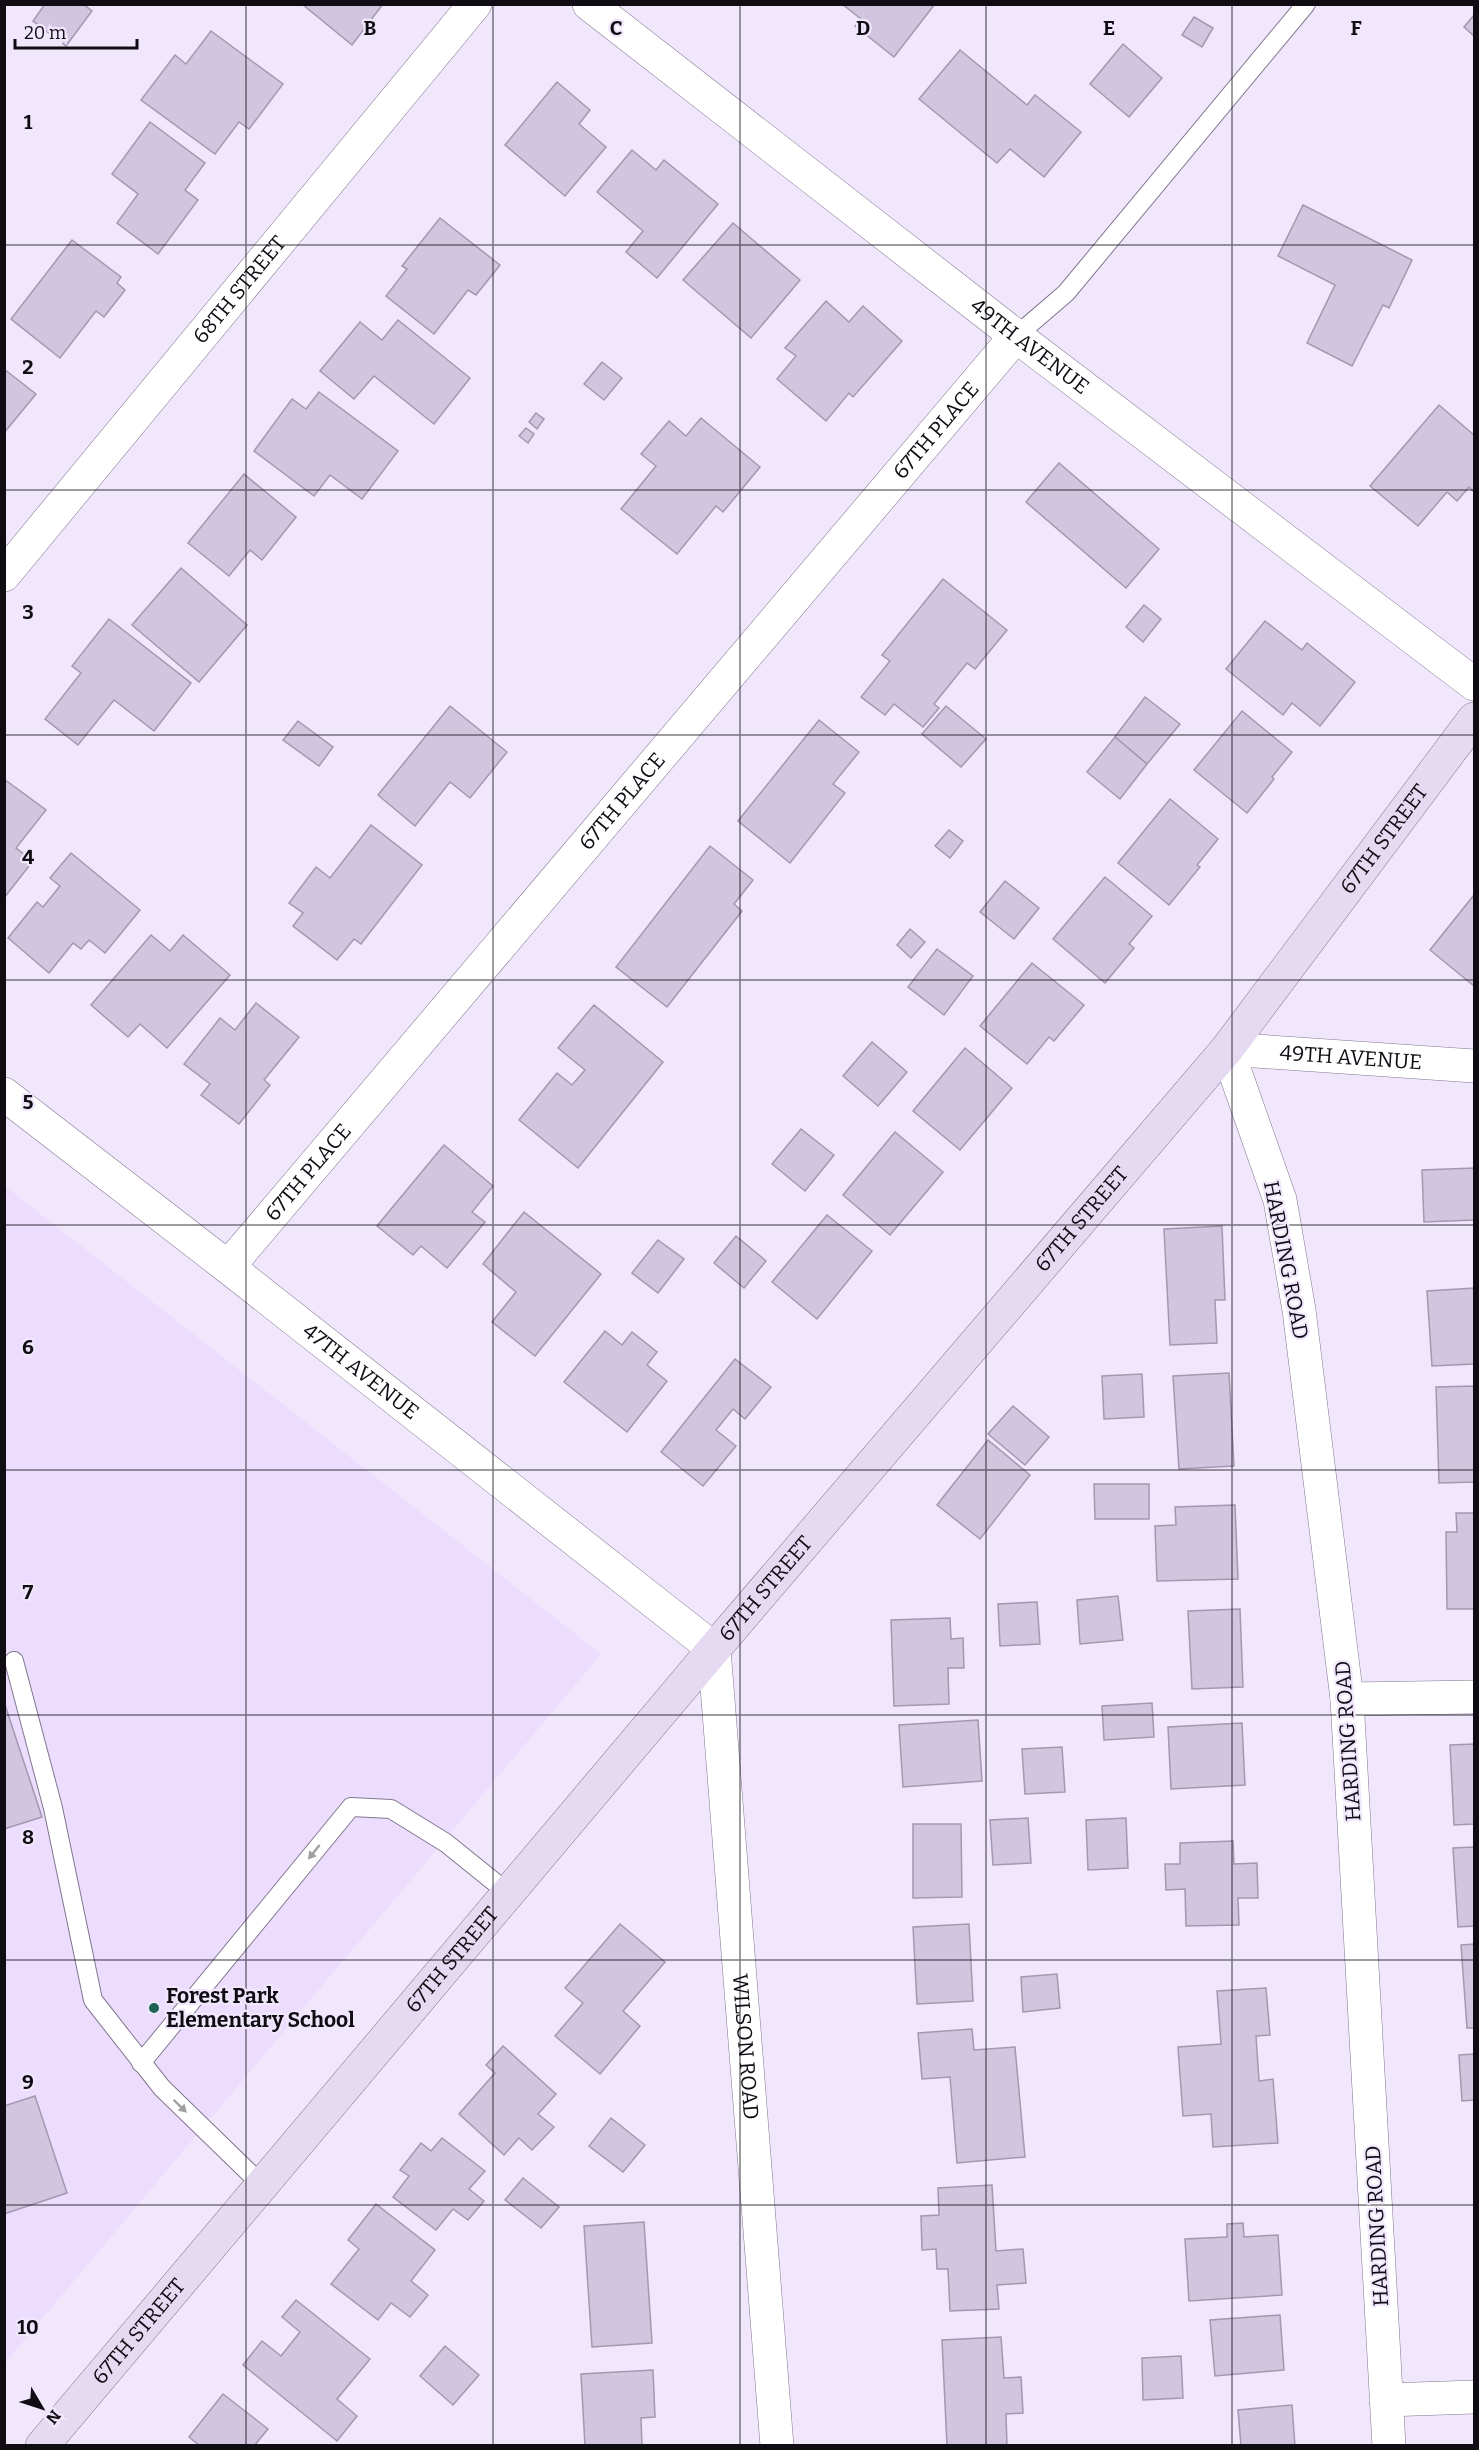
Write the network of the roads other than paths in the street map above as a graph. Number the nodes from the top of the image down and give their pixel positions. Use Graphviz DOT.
graph roads {
  1 [pos="475,4"];
  2 [pos="589,4"];
  3 [pos="1306,4"];
  4 [pos="1016,336"];
  5 [pos="4,575"];
  6 [pos="1474,684"];
  7 [pos="1474,719"];
  8 [pos="1227,1049"];
  9 [pos="1474,1066"];
  10 [pos="4,1094"];
  11 [pos="228,1267"];
  12 [pos="714,1649"];
  13 [pos="14,1661"];
  14 [pos="1474,1697"];
  15 [pos="1347,1699"];
  16 [pos="508,1893"];
  17 [pos="141,2063"];
  18 [pos="262,2185"];
  19 [pos="1474,2397"];
  20 [pos="1386,2400"];
  21 [pos="42,2445"];
  22 [pos="777,2445"];
  23 [pos="1389,2445"];
  1 -- 5 [label="street, 68TH STREET"];
  2 -- 4 [label="street, 49TH AVENUE"];
  3 -- 4 [label="lane"];
  4 -- 6 [label="street, 49TH AVENUE"];
  4 -- 11 [label="street, 67TH PLACE"];
  7 -- 8 [label="street, 67TH STREET"];
  8 -- 9 [label="street, 49TH AVENUE"];
  8 -- 12 [label="street, 67TH STREET"];
  8 -- 15 [label="street, HARDING ROAD"];
  10 -- 11 [label="street, 47TH AVENUE"];
  11 -- 12 [label="street, 47TH AVENUE"];
  12 -- 16 [label="street, 67TH STREET"];
  12 -- 22 [label="street, WILSON ROAD"];
  13 -- 17 [label="lane"];
  14 -- 15 [label="street"];
  15 -- 20 [label="street, HARDING ROAD"];
  16 -- 17 [label="lane, one-way"];
  16 -- 18 [label="street, 67TH STREET"];
  17 -- 18 [label="lane, one-way"];
  18 -- 21 [label="street, 67TH STREET"];
  19 -- 20 [label="street"];
  20 -- 23 [label="street, HARDING ROAD"];
}
